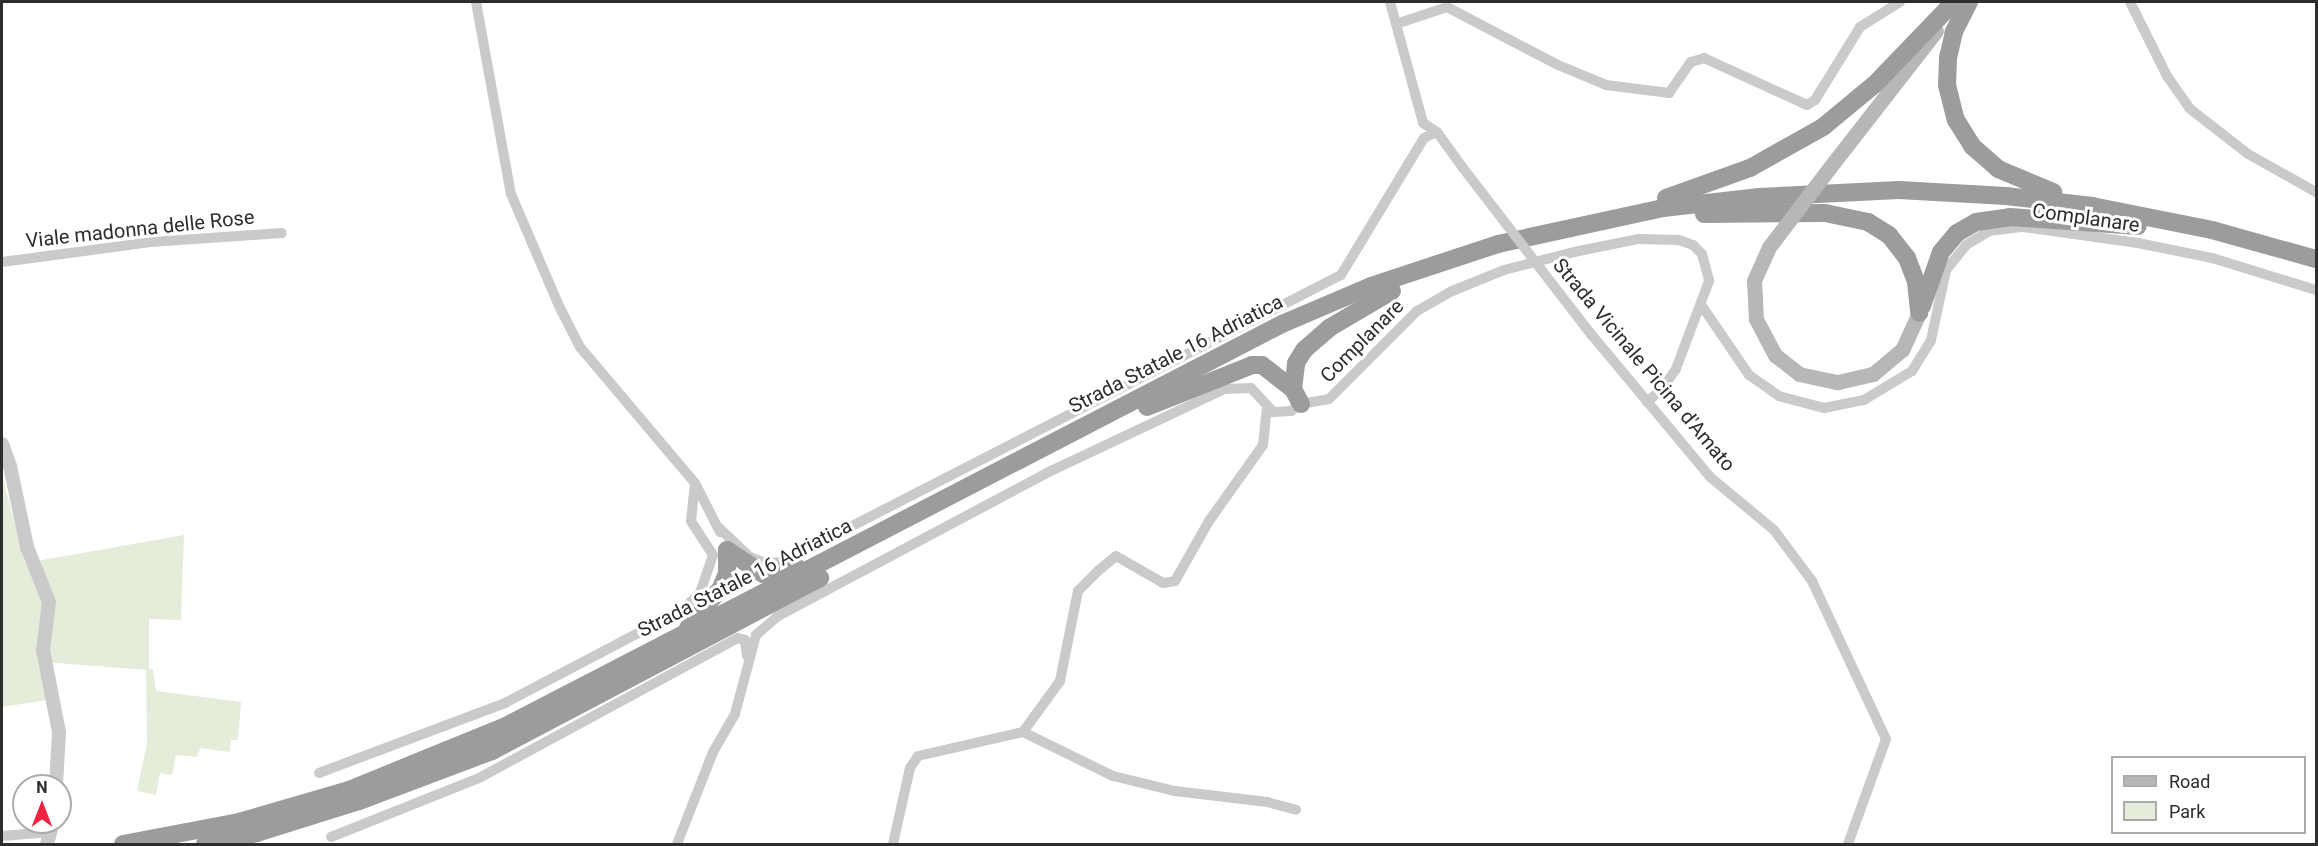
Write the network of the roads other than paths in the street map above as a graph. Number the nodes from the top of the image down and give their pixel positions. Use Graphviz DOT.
graph roads {
  1 [pos="476,2"];
  2 [pos="1390,2"];
  3 [pos="1900,2"];
  4 [pos="1954,2"];
  5 [pos="1959,2"];
  6 [pos="1970,2"];
  7 [pos="2133,2"];
  8 [pos="1396,24"];
  9 [pos="1437,132"];
  10 [pos="2316,192"];
  11 [pos="1704,214"];
  12 [pos="2177,222"];
  13 [pos="2139,226"];
  14 [pos="1557,229"];
  15 [pos="282,233"];
  16 [pos="2316,259"];
  17 [pos="2,262"];
  18 [pos="2316,271"];
  19 [pos="2316,290"];
  20 [pos="1392,291"];
  21 [pos="1702,306"];
  22 [pos="1919,313"];
  23 [pos="1297,397"];
  24 [pos="1647,402"];
  25 [pos="1147,407"];
  26 [pos="1267,408"];
  27 [pos="2,444"];
  28 [pos="695,483"];
  29 [pos="718,527"];
  30 [pos="727,550"];
  31 [pos="829,560"];
  32 [pos="675,640"];
  33 [pos="747,658"];
  34 [pos="1023,732"];
  35 [pos="319,773"];
  36 [pos="57,774"];
  37 [pos="1296,810"];
  38 [pos="34,834"];
  39 [pos="2,836"];
  40 [pos="332,837"];
  41 [pos="123,844"];
  42 [pos="205,844"];
  43 [pos="677,844"];
  44 [pos="893,844"];
  45 [pos="1848,844"];
  1 -- 28 [label="street"];
  2 -- 8 [label="street, Strada Vicinale Picina d'Amato"];
  3 -- 8 [label="street"];
  4 -- 14 [label="highway"];
  5 -- 22 [label="main road, bridge"];
  6 -- 12 [label="highway"];
  7 -- 10 [label="street"];
  8 -- 9 [label="street, Strada Vicinale Picina d'Amato"];
  9 -- 24 [label="street, Strada Vicinale Picina d'Amato, bridge"];
  9 -- 29 [label="street"];
  11 -- 13 [label="highway, Strada Statale 16 Adriatica"];
  11 -- 20 [label="highway, Strada Statale 16 Adriatica"];
  11 -- 22 [label="highway"];
  12 -- 14 [label="highway, Strada Statale 16 Adriatica"];
  12 -- 16 [label="highway, Strada Statale 16 Adriatica"];
  13 -- 18 [label="highway, Strada Statale 16 Adriatica"];
  13 -- 22 [label="highway"];
  14 -- 31 [label="highway, Strada Statale 16 Adriatica"];
  15 -- 17 [label="street, Viale madonna delle Rose"];
  19 -- 21 [label="street, Complanare"];
  20 -- 23 [label="highway"];
  20 -- 25 [label="highway, Strada Statale 16 Adriatica"];
  21 -- 23 [label="street, Complanare"];
  21 -- 24 [label="street, Complanare"];
  23 -- 25 [label="highway"];
  23 -- 26 [label="street"];
  24 -- 45 [label="street, Strada Vicinale Picina d'Amato"];
  25 -- 42 [label="highway, Strada Statale 16 Adriatica"];
  26 -- 33 [label="street"];
  26 -- 34 [label="street"];
  27 -- 36 [label="street"];
  28 -- 29 [label="street"];
  28 -- 35 [label="street"];
  29 -- 30 [label="street"];
  30 -- 31 [label="highway"];
  30 -- 32 [label="highway"];
  31 -- 32 [label="highway, Strada Statale 16 Adriatica"];
  32 -- 41 [label="highway, Strada Statale 16 Adriatica"];
  33 -- 40 [label="street"];
  33 -- 43 [label="street"];
  34 -- 37 [label="street"];
  34 -- 44 [label="street"];
  38 -- 39 [label="street"];
}
